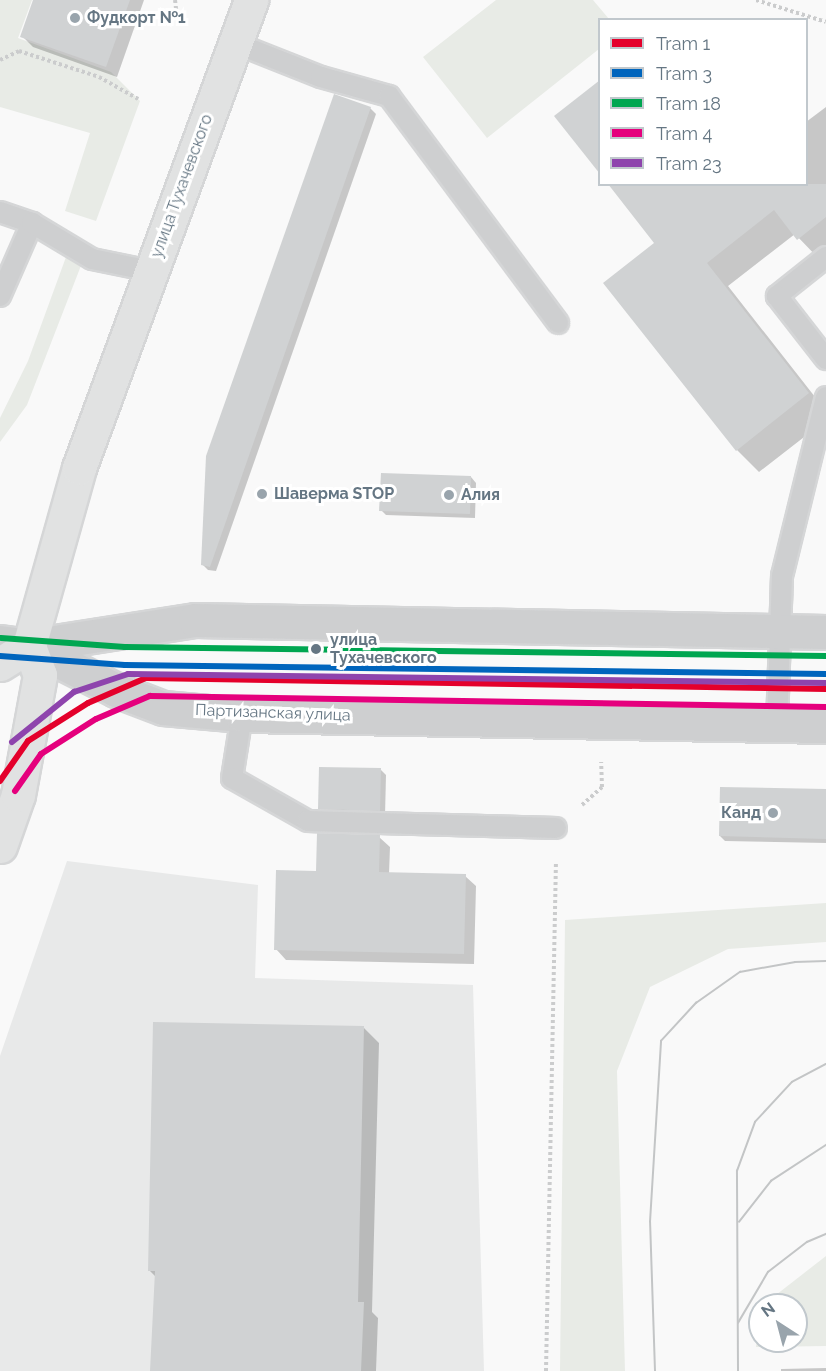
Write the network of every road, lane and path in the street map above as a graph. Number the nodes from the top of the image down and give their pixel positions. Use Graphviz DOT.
graph roads {
  1 [pos="175,0"];
  2 [pos="251,0"];
  3 [pos="756,0"];
  4 [pos="177,18"];
  5 [pos="826,22"];
  6 [pos="235,43"];
  7 [pos="0,60"];
  8 [pos="138,99"];
  9 [pos="0,212"];
  10 [pos="32,223"];
  11 [pos="826,257"];
  12 [pos="151,271"];
  13 [pos="0,296"];
  14 [pos="558,323"];
  15 [pos="826,359"];
  16 [pos="826,397"];
  17 [pos="780,632"];
  18 [pos="826,632"];
  19 [pos="14,644"];
  20 [pos="0,663"];
  21 [pos="242,715"];
  22 [pos="777,726"];
  23 [pos="826,726"];
  24 [pos="601,752"];
  25 [pos="556,828"];
  26 [pos="0,846"];
  27 [pos="546,1371"];
  1 -- 4 [label="path"];
  2 -- 6 [label="main road, улица Тухачевского"];
  3 -- 5 [label="path"];
  6 -- 12 [label="main road, улица Тухачевского"];
  6 -- 14 [label="lane"];
  7 -- 8 [label="path"];
  9 -- 10 [label="lane"];
  10 -- 12 [label="lane"];
  10 -- 13 [label="lane"];
  11 -- 15 [label="lane"];
  12 -- 19 [label="main road, улица Тухачевского"];
  16 -- 17 [label="lane"];
  17 -- 18 [label="street"];
  17 -- 19 [label="street"];
  17 -- 22 [label="lane"];
  19 -- 20 [label="main road"];
  19 -- 21 [label="street, Партизанская улица"];
  19 -- 26 [label="main road"];
  21 -- 22 [label="street, Партизанская улица"];
  21 -- 25 [label="lane"];
  22 -- 23 [label="street, Партизанская улица"];
  24 -- 25 [label="path"];
  25 -- 27 [label="path"];
}
